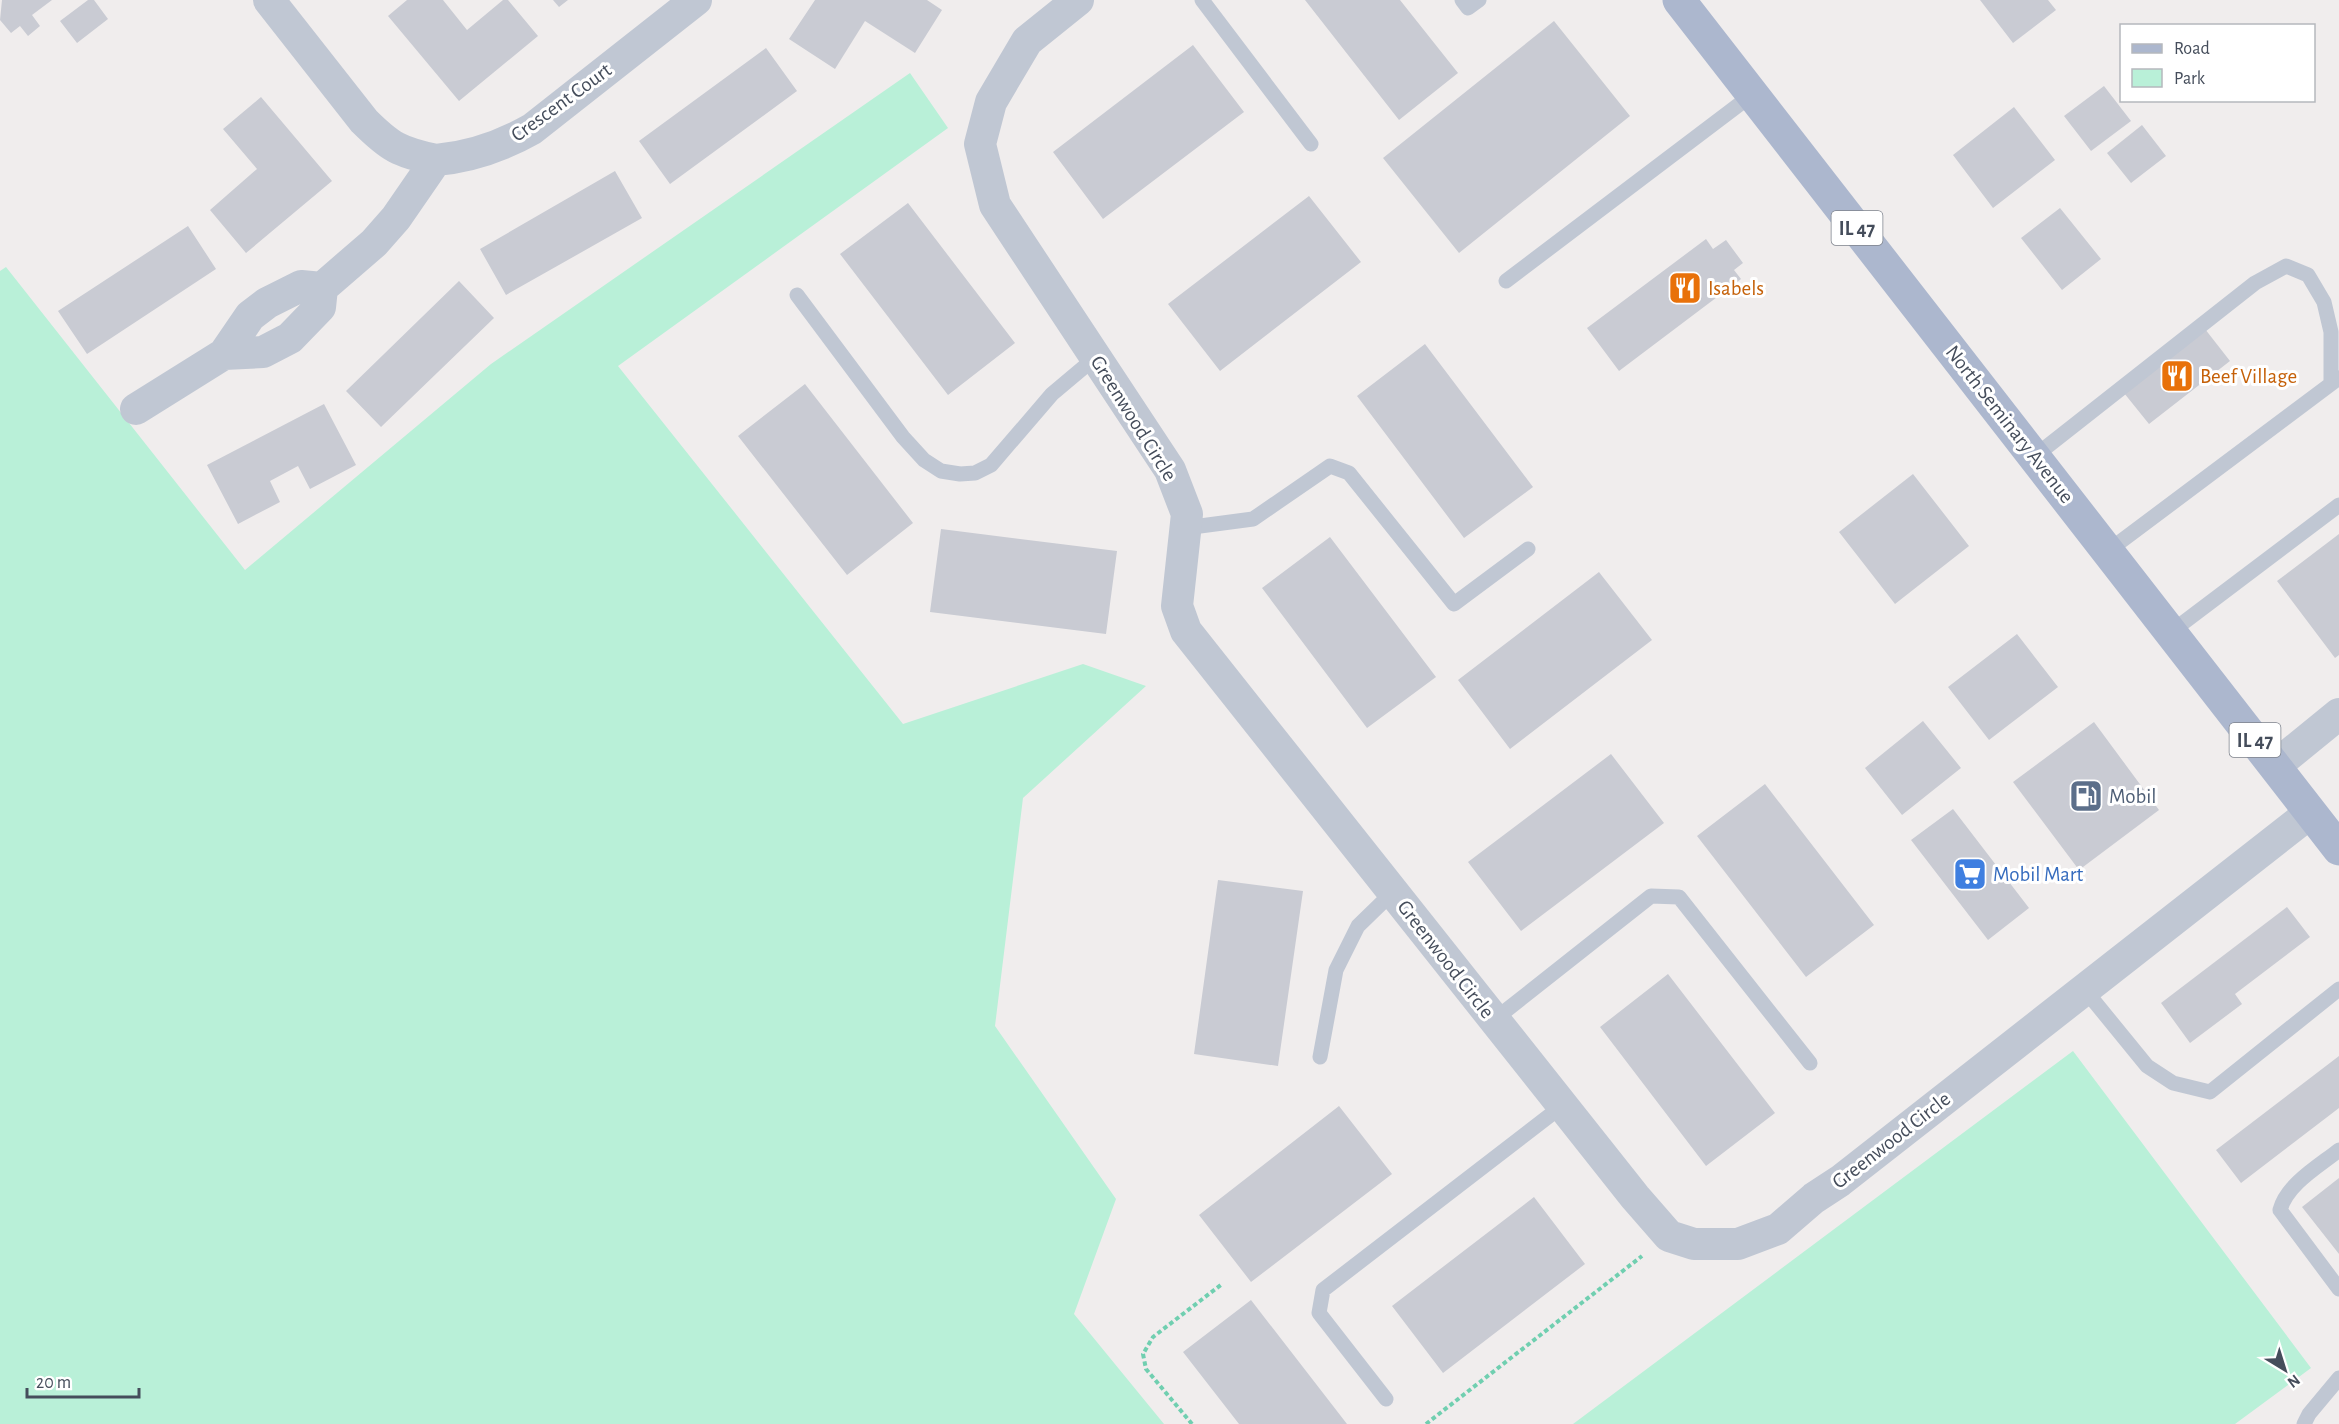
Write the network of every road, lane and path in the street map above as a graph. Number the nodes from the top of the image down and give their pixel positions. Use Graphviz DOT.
graph roads {
  1 [pos="269,0"];
  2 [pos="696,0"];
  3 [pos="1078,0"];
  4 [pos="1202,0"];
  5 [pos="1462,0"];
  6 [pos="1479,0"];
  7 [pos="1679,0"];
  8 [pos="1753,94"];
  9 [pos="1311,144"];
  10 [pos="436,160"];
  11 [pos="1506,281"];
  12 [pos="322,288"];
  13 [pos="797,295"];
  14 [pos="224,354"];
  15 [pos="1096,357"];
  16 [pos="2335,381"];
  17 [pos="136,408"];
  18 [pos="2035,456"];
  19 [pos="2339,505"];
  20 [pos="1185,528"];
  21 [pos="1528,549"];
  22 [pos="2108,551"];
  23 [pos="2171,632"];
  24 [pos="2339,714"];
  25 [pos="2275,766"];
  26 [pos="2310,813"];
  27 [pos="2339,849"];
  28 [pos="1392,892"];
  29 [pos="2339,989"];
  30 [pos="2085,990"];
  31 [pos="1494,1020"];
  32 [pos="1320,1057"];
  33 [pos="1810,1063"];
  34 [pos="1562,1106"];
  35 [pos="2339,1150"];
  36 [pos="1669,1236"];
  37 [pos="1222,1284"];
  38 [pos="2339,1289"];
  39 [pos="2339,1378"];
  40 [pos="1386,1399"];
  41 [pos="1192,1424"];
  42 [pos="1426,1424"];
  43 [pos="2304,1424"];
  1 -- 10 [label="street"];
  2 -- 10 [label="street, Crescent Court"];
  3 -- 15 [label="street, Greenwood Circle"];
  4 -- 9 [label="lane"];
  5 -- 6 [label="lane"];
  7 -- 8 [label="main road, North Seminary Avenue / IL 47"];
  8 -- 11 [label="lane"];
  8 -- 18 [label="main road, North Seminary Avenue / IL 47"];
  10 -- 12 [label="street"];
  12 -- 14 [label="street"];
  12 -- 14 [label="street"];
  13 -- 15 [label="lane"];
  14 -- 17 [label="street"];
  15 -- 20 [label="street, Greenwood Circle"];
  16 -- 18 [label="lane"];
  16 -- 22 [label="lane"];
  18 -- 22 [label="main road, North Seminary Avenue / IL 47"];
  19 -- 23 [label="lane"];
  20 -- 21 [label="lane"];
  20 -- 28 [label="street, Greenwood Circle"];
  22 -- 23 [label="main road, North Seminary Avenue / IL 47"];
  23 -- 25 [label="main road, North Seminary Avenue / IL 47"];
  24 -- 25 [label="street"];
  25 -- 26 [label="main road, North Seminary Avenue / IL 47"];
  26 -- 27 [label="main road, North Seminary Avenue / IL 47"];
  26 -- 30 [label="street, Greenwood Circle"];
  28 -- 31 [label="street, Greenwood Circle"];
  28 -- 32 [label="lane"];
  29 -- 30 [label="lane"];
  30 -- 36 [label="street, Greenwood Circle"];
  31 -- 33 [label="lane"];
  31 -- 34 [label="street, Greenwood Circle"];
  34 -- 36 [label="street, Greenwood Circle"];
  34 -- 40 [label="lane"];
  35 -- 38 [label="lane"];
  36 -- 42 [label="path"];
  37 -- 41 [label="path"];
  39 -- 43 [label="lane"];
}
